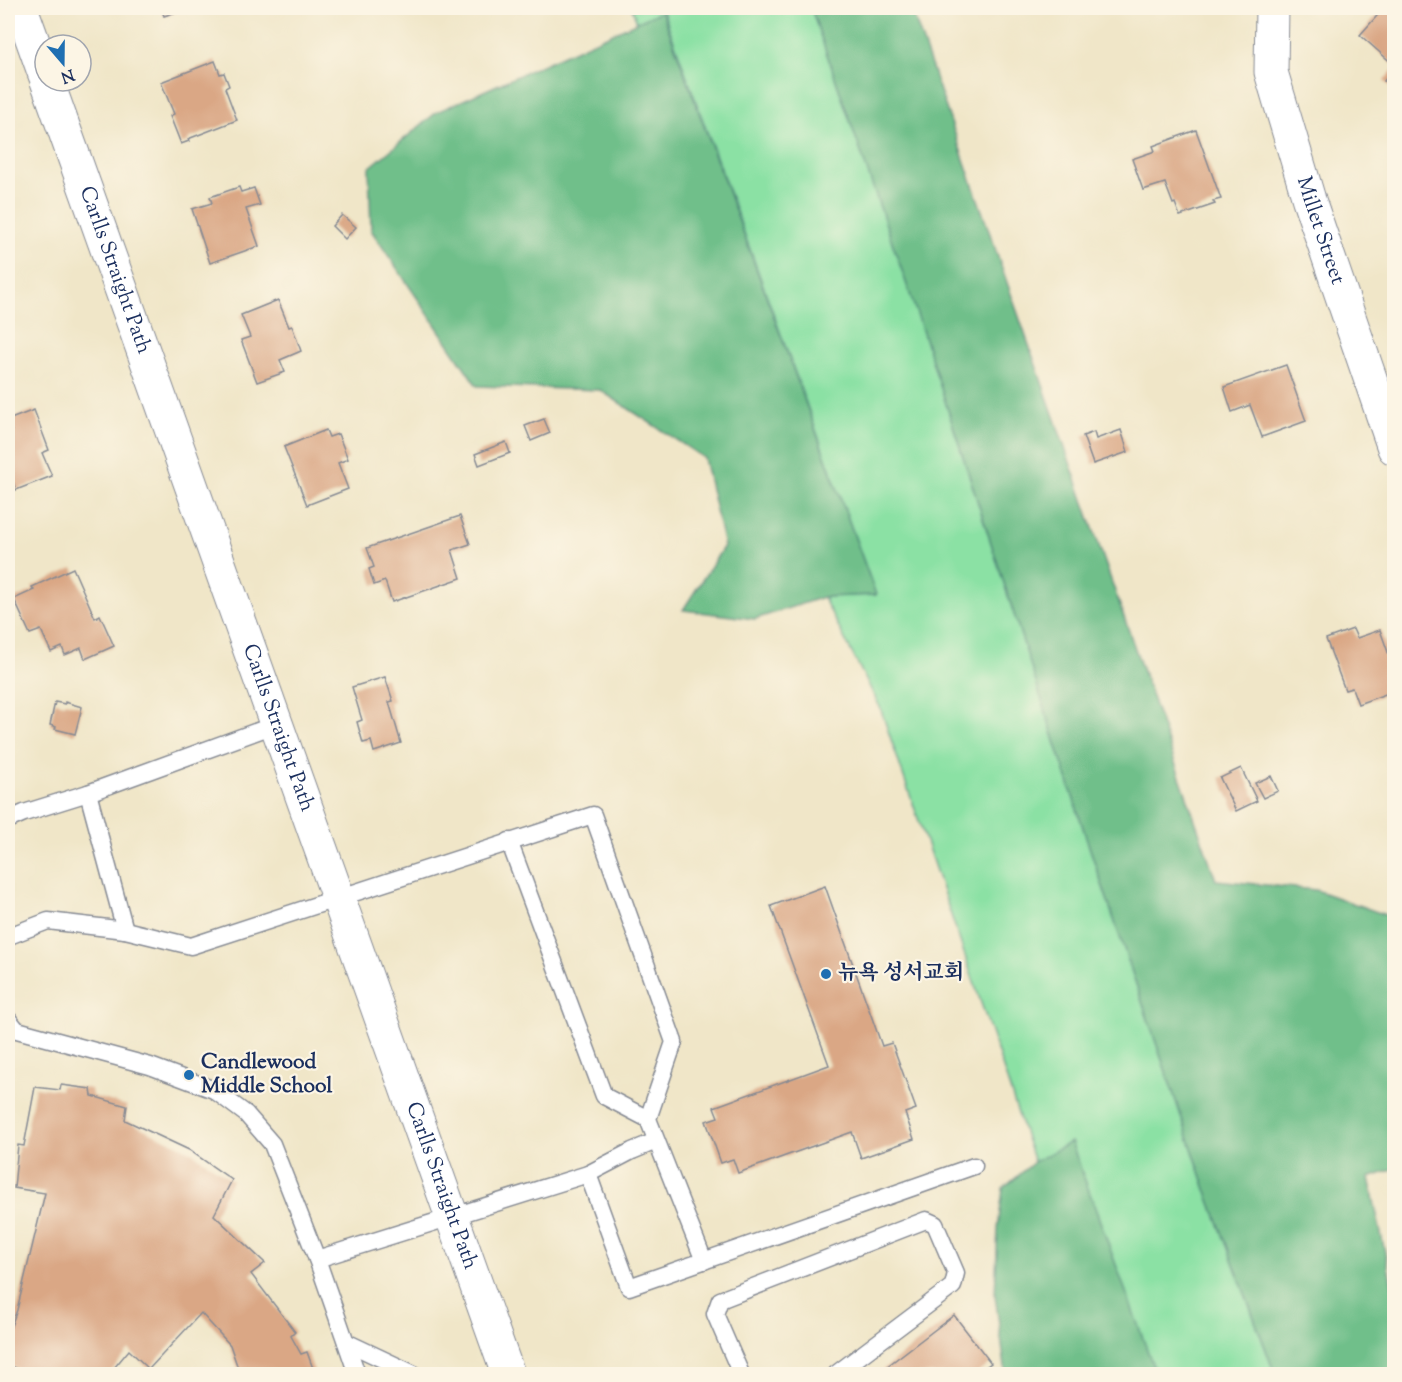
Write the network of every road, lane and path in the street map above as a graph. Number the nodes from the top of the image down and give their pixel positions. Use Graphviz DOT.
graph roads {
  1 [pos="21,8"];
  2 [pos="1272,8"];
  3 [pos="33,42"];
  4 [pos="51,93"];
  5 [pos="1395,448"];
  6 [pos="277,724"];
  7 [pos="88,793"];
  8 [pos="8,820"];
  9 [pos="509,841"];
  10 [pos="339,898"];
  11 [pos="125,930"];
  12 [pos="8,938"];
  13 [pos="8,1019"];
  14 [pos="648,1119"];
  15 [pos="656,1140"];
  16 [pos="974,1166"];
  17 [pos="588,1174"];
  18 [pos="452,1216"];
  19 [pos="317,1259"];
  20 [pos="704,1262"];
  21 [pos="346,1342"];
  22 [pos="357,1374"];
  23 [pos="414,1374"];
  24 [pos="508,1374"];
  25 [pos="741,1374"];
  26 [pos="836,1374"];
  1 -- 3 [label="street"];
  2 -- 5 [label="street, Millet Street"];
  4 -- 6 [label="street, Carlls Straight Path"];
  6 -- 7 [label="lane"];
  6 -- 10 [label="street, Carlls Straight Path"];
  7 -- 8 [label="lane"];
  7 -- 11 [label="lane"];
  9 -- 10 [label="lane"];
  9 -- 14 [label="lane"];
  9 -- 14 [label="lane"];
  10 -- 11 [label="lane"];
  10 -- 18 [label="street, Carlls Straight Path"];
  11 -- 12 [label="lane"];
  13 -- 19 [label="lane"];
  14 -- 15 [label="lane"];
  15 -- 17 [label="lane"];
  15 -- 20 [label="lane"];
  16 -- 20 [label="lane"];
  17 -- 18 [label="lane"];
  17 -- 20 [label="lane"];
  18 -- 19 [label="lane"];
  18 -- 24 [label="street, Carlls Straight Path"];
  19 -- 21 [label="lane"];
  21 -- 22 [label="lane"];
  21 -- 23 [label="lane"];
  25 -- 26 [label="lane"];
}
